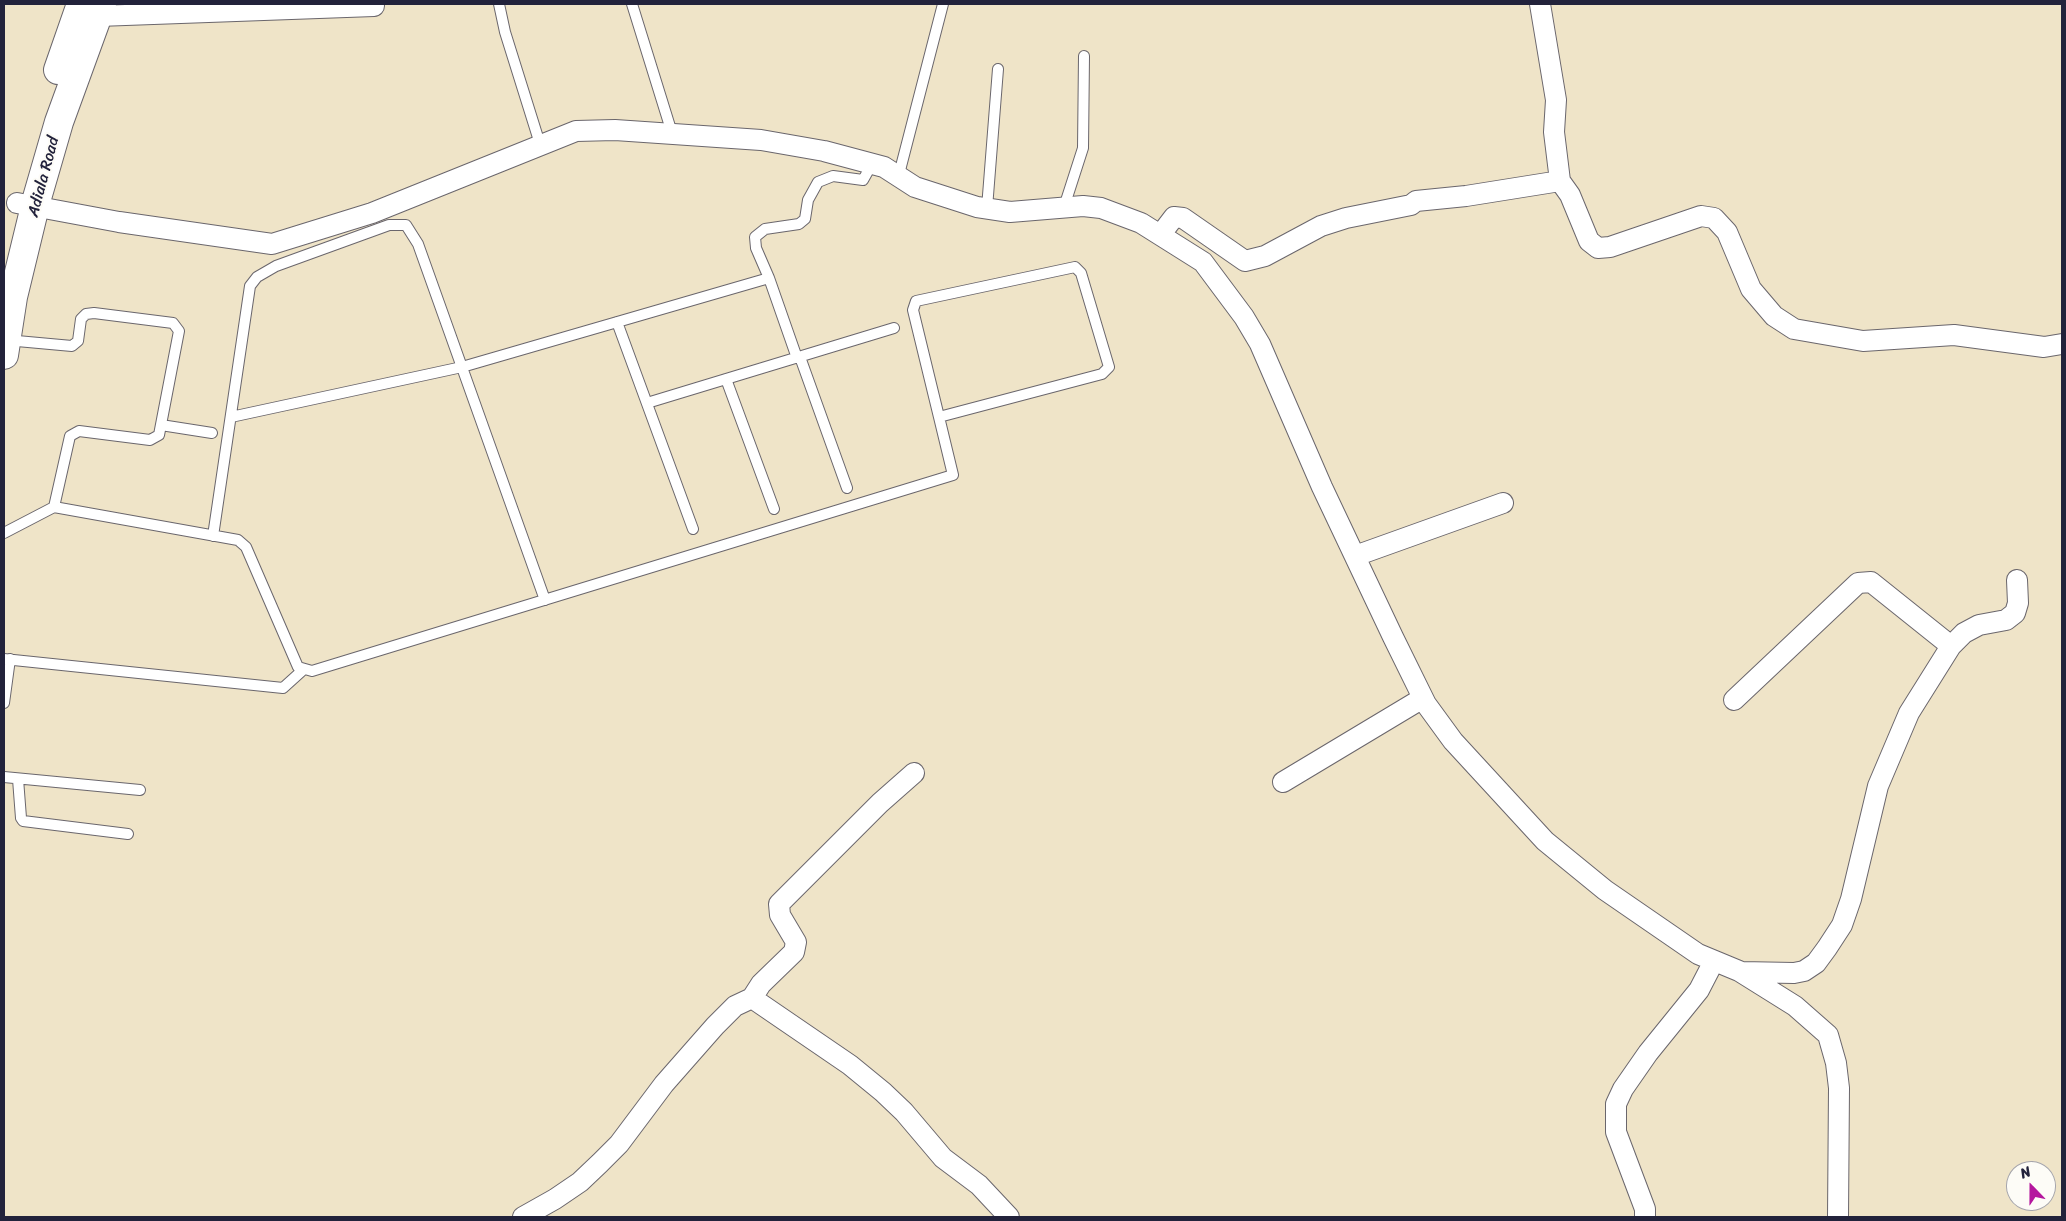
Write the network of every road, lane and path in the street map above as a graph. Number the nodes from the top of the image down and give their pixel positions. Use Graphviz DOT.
graph roads {
  1 [pos="499,4"];
  2 [pos="632,4"];
  3 [pos="943,4"];
  4 [pos="1540,4"];
  5 [pos="374,6"];
  6 [pos="274,7"];
  7 [pos="94,8"];
  8 [pos="1084,56"];
  9 [pos="998,69"];
  10 [pos="672,133"];
  11 [pos="540,144"];
  12 [pos="872,164"];
  13 [pos="898,178"];
  14 [pos="1560,180"];
  15 [pos="26,205"];
  16 [pos="1064,207"];
  17 [pos="987,208"];
  18 [pos="1161,234"];
  19 [pos="4,259"];
  20 [pos="769,278"];
  21 [pos="618,322"];
  22 [pos="894,328"];
  23 [pos="2062,344"];
  24 [pos="5,347"];
  25 [pos="799,357"];
  26 [pos="462,367"];
  27 [pos="726,379"];
  28 [pos="647,403"];
  29 [pos="231,416"];
  30 [pos="939,417"];
  31 [pos="161,425"];
  32 [pos="212,433"];
  33 [pos="847,488"];
  34 [pos="1503,503"];
  35 [pos="54,507"];
  36 [pos="774,509"];
  37 [pos="693,529"];
  38 [pos="4,533"];
  39 [pos="213,536"];
  40 [pos="1355,556"];
  41 [pos="2017,580"];
  42 [pos="544,600"];
  43 [pos="1952,646"];
  44 [pos="7,659"];
  45 [pos="304,669"];
  46 [pos="1423,698"];
  47 [pos="1734,700"];
  48 [pos="4,703"];
  49 [pos="914,774"];
  50 [pos="4,776"];
  51 [pos="18,779"];
  52 [pos="1283,782"];
  53 [pos="140,790"];
  54 [pos="128,834"];
  55 [pos="1714,961"];
  56 [pos="1739,972"];
  57 [pos="752,998"];
  58 [pos="523,1217"];
  59 [pos="1009,1217"];
  60 [pos="1645,1217"];
  61 [pos="1838,1217"];
  1 -- 11 [label="lane"];
  2 -- 10 [label="lane"];
  3 -- 13 [label="lane"];
  4 -- 14 [label="street"];
  5 -- 6 [label="street"];
  6 -- 7 [label="street"];
  7 -- 15 [label="main road, Adiala Road"];
  8 -- 16 [label="lane"];
  9 -- 17 [label="lane"];
  10 -- 11 [label="street"];
  10 -- 12 [label="street"];
  11 -- 15 [label="street"];
  12 -- 13 [label="street"];
  12 -- 20 [label="lane"];
  13 -- 17 [label="street"];
  14 -- 18 [label="street"];
  14 -- 23 [label="street"];
  15 -- 19 [label="main road, Adiala Road"];
  15 -- 24 [label="main road, Adiala Road"];
  16 -- 17 [label="street"];
  16 -- 18 [label="street"];
  18 -- 40 [label="street"];
  20 -- 21 [label="lane"];
  20 -- 25 [label="lane"];
  21 -- 26 [label="lane"];
  21 -- 28 [label="lane"];
  22 -- 25 [label="lane"];
  24 -- 31 [label="lane"];
  25 -- 27 [label="lane"];
  25 -- 33 [label="lane"];
  26 -- 29 [label="lane"];
  26 -- 29 [label="lane"];
  26 -- 42 [label="lane"];
  27 -- 28 [label="lane"];
  27 -- 36 [label="lane"];
  28 -- 37 [label="lane"];
  29 -- 39 [label="lane"];
  30 -- 30 [label="lane"];
  30 -- 42 [label="lane"];
  31 -- 32 [label="lane"];
  31 -- 35 [label="lane"];
  34 -- 40 [label="street"];
  35 -- 38 [label="lane"];
  35 -- 39 [label="lane"];
  39 -- 45 [label="lane"];
  40 -- 46 [label="street"];
  41 -- 43 [label="street"];
  42 -- 45 [label="lane"];
  43 -- 47 [label="street"];
  43 -- 56 [label="street"];
  44 -- 45 [label="lane"];
  44 -- 48 [label="lane"];
  46 -- 52 [label="street"];
  46 -- 55 [label="street"];
  49 -- 57 [label="street"];
  50 -- 51 [label="lane"];
  51 -- 53 [label="lane"];
  51 -- 54 [label="lane"];
  55 -- 56 [label="street"];
  55 -- 60 [label="street"];
  56 -- 61 [label="street"];
  57 -- 58 [label="street"];
  57 -- 59 [label="street"];
}
